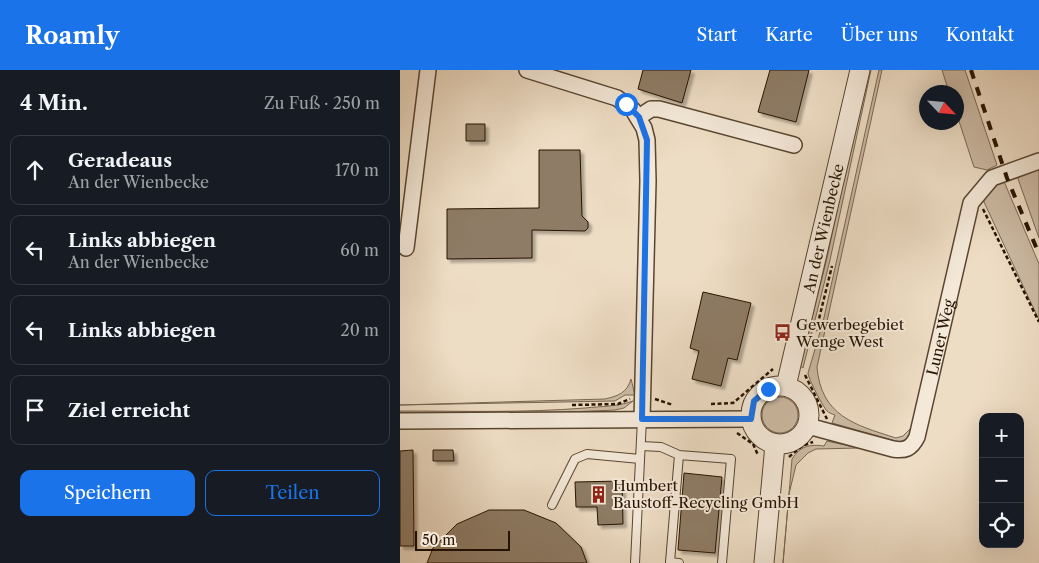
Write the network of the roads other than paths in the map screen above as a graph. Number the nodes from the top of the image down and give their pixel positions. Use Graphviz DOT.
graph roads {
  1 [pos="428,70"];
  2 [pos="527,70"];
  3 [pos="860,70"];
  4 [pos="639,117"];
  5 [pos="794,145"];
  6 [pos="1039,161"];
  7 [pos="406,248"];
  8 [pos="786,386"];
  9 [pos="642,419"];
  10 [pos="751,419"];
  11 [pos="400,421"];
  12 [pos="812,434"];
  13 [pos="776,444"];
  14 [pos="641,446"];
  15 [pos="680,455"];
  16 [pos="640,459"];
  17 [pos="552,505"];
  18 [pos="636,563"];
  19 [pos="679,563"];
  20 [pos="722,563"];
  21 [pos="764,563"];
  1 -- 7 [label="street"];
  2 -- 4 [label="street"];
  3 -- 8 [label="street, An der Wienbecke"];
  4 -- 5 [label="street"];
  4 -- 9 [label="street"];
  6 -- 12 [label="street, Luner Weg"];
  8 -- 10 [label="street"];
  8 -- 12 [label="street"];
  9 -- 10 [label="street"];
  9 -- 11 [label="street"];
  9 -- 14 [label="lane"];
  10 -- 13 [label="street"];
  12 -- 13 [label="street"];
  13 -- 21 [label="street"];
  14 -- 15 [label="lane"];
  14 -- 16 [label="lane"];
  15 -- 19 [label="lane"];
  15 -- 20 [label="lane"];
  16 -- 17 [label="lane"];
  16 -- 18 [label="lane"];
}
